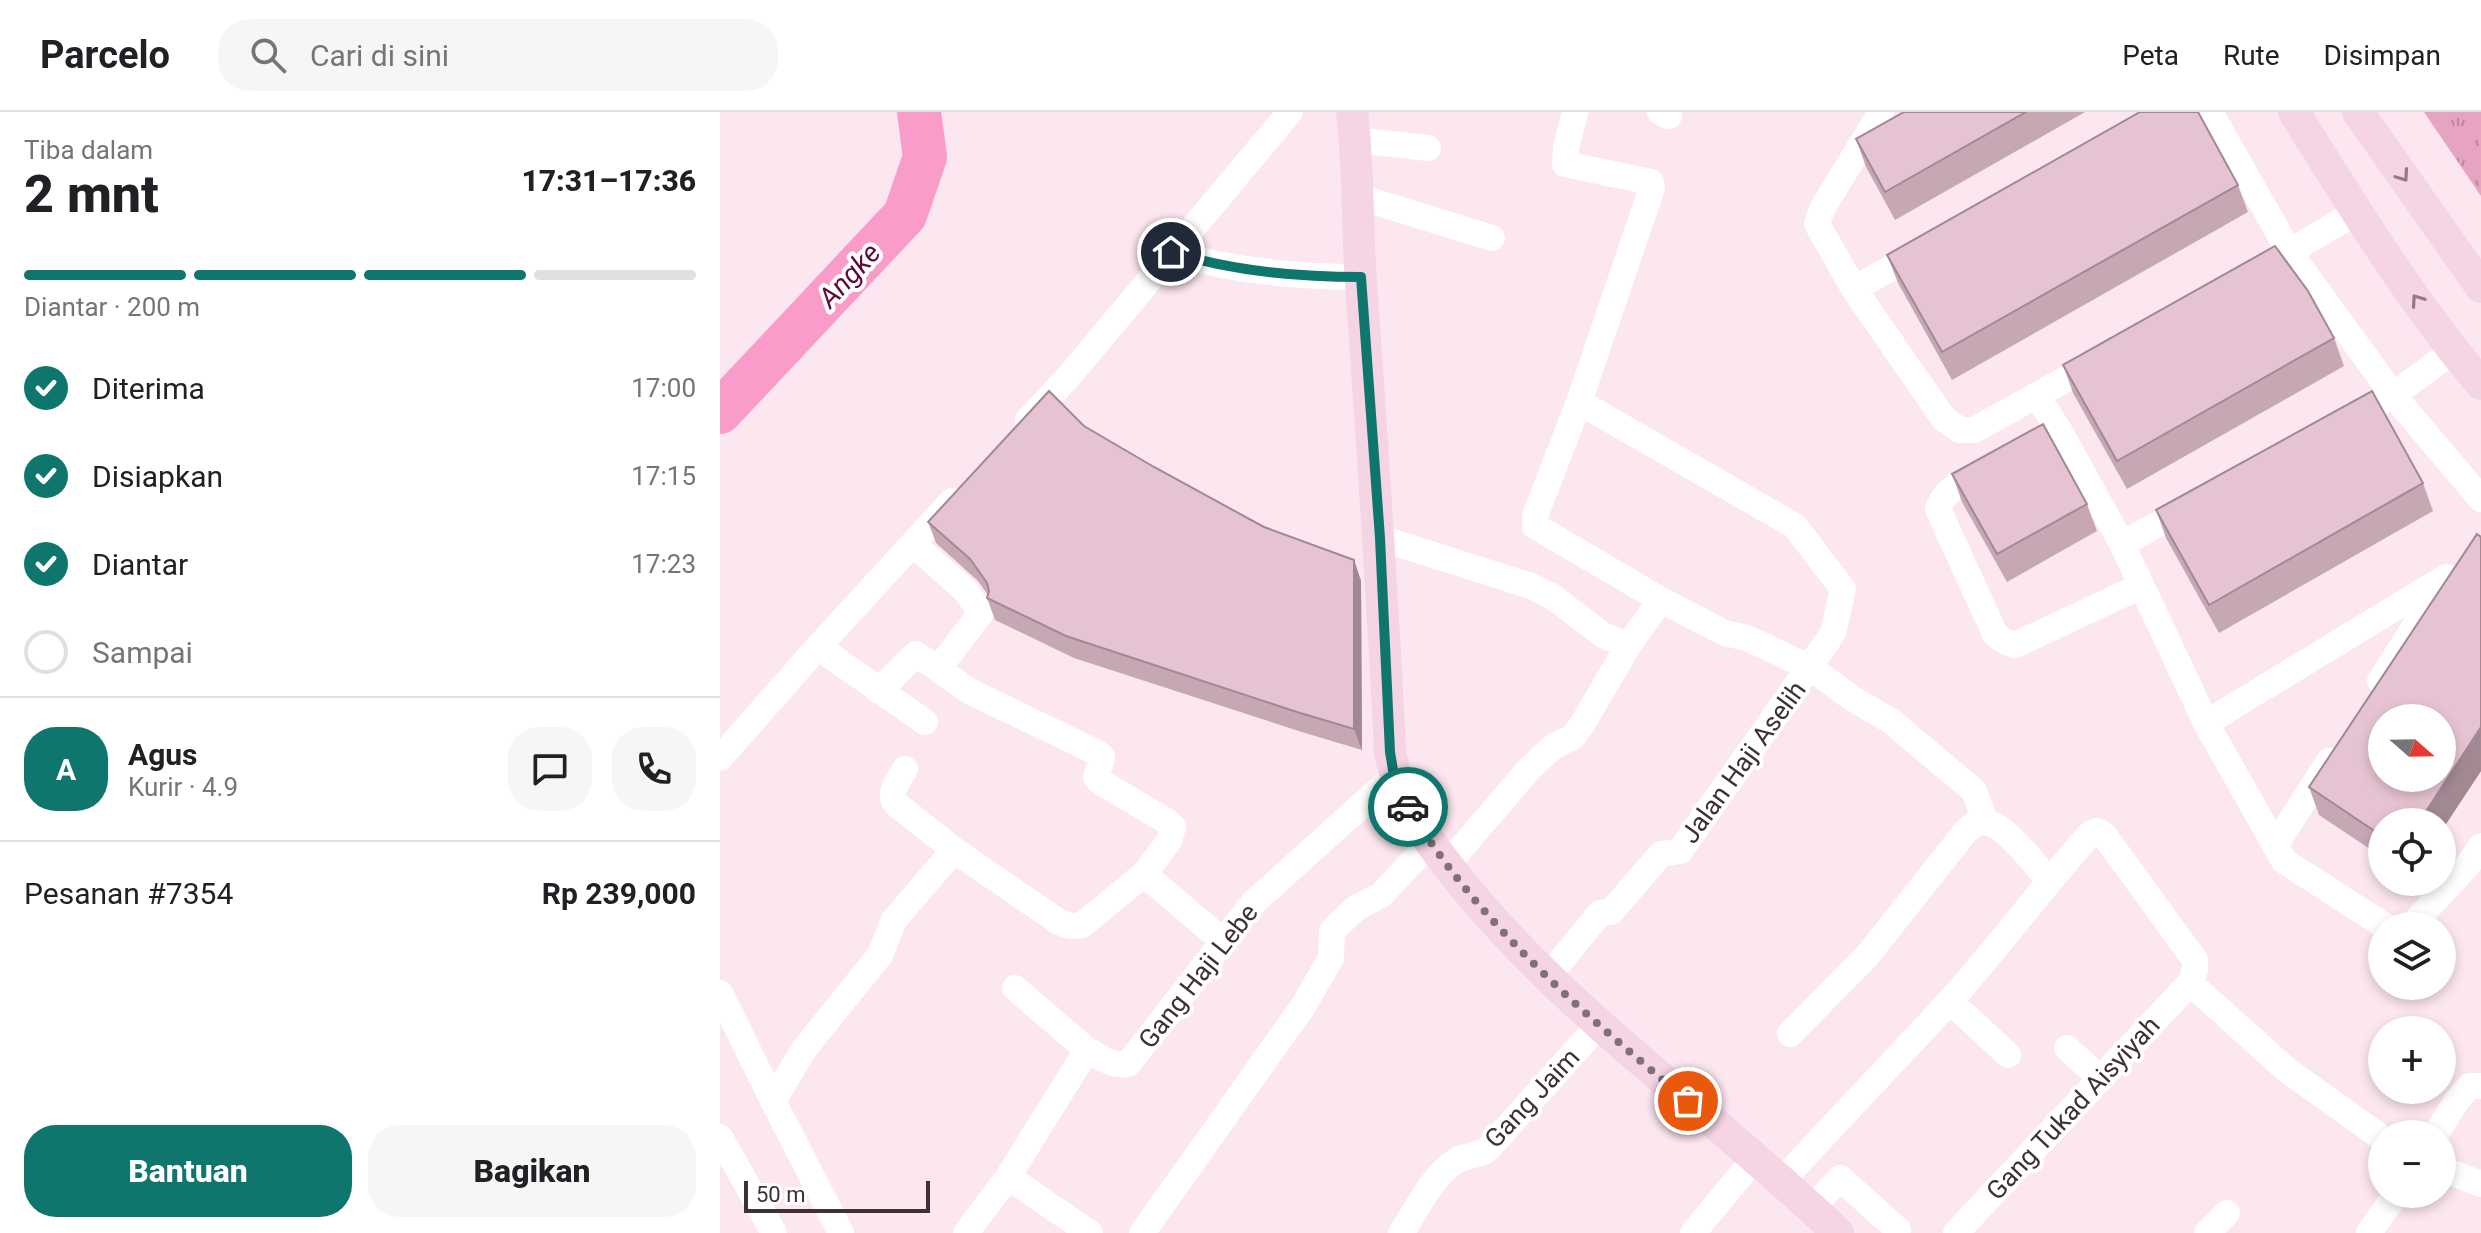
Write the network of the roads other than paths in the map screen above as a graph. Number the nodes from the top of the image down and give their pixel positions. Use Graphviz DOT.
graph roads {
  1 [pos="1290,112"];
  2 [pos="1575,112"];
  3 [pos="1881,112"];
  4 [pos="2210,112"];
  5 [pos="2294,112"];
  6 [pos="2358,112"];
  7 [pos="1354,126"];
  8 [pos="1428,148"];
  9 [pos="1359,197"];
  10 [pos="2356,212"];
  11 [pos="1949,235"];
  12 [pos="1492,238"];
  13 [pos="1171,252"];
  14 [pos="2290,253"];
  15 [pos="1361,277"];
  16 [pos="2237,283"];
  17 [pos="2481,287"];
  18 [pos="1854,289"];
  19 [pos="2117,351"];
  20 [pos="2453,351"];
  21 [pos="2481,384"];
  22 [pos="2393,395"];
  23 [pos="2037,396"];
  24 [pos="1579,402"];
  25 [pos="2353,417"];
  26 [pos="2059,430"];
  27 [pos="1007,443"];
  28 [pos="2031,445"];
  29 [pos="2004,460"];
  30 [pos="965,488"];
  31 [pos="2217,492"];
  32 [pos="2481,499"];
  33 [pos="1380,538"];
  34 [pos="913,544"];
  35 [pos="2122,544"];
  36 [pos="2469,556"];
  37 [pos="2446,577"];
  38 [pos="2141,586"];
  39 [pos="1661,600"];
  40 [pos="1628,646"];
  41 [pos="818,647"];
  42 [pos="1811,668"];
  43 [pos="938,669"];
  44 [pos="879,691"];
  45 [pos="2369,698"];
  46 [pos="925,722"];
  47 [pos="2206,723"];
  48 [pos="2344,738"];
  49 [pos="720,758"];
  50 [pos="905,769"];
  51 [pos="1394,776"];
  52 [pos="1985,821"];
  53 [pos="2275,846"];
  54 [pos="954,850"];
  55 [pos="1438,854"];
  56 [pos="2476,863"];
  57 [pos="1144,874"];
  58 [pos="2049,880"];
  59 [pos="2427,912"];
  60 [pos="2368,915"];
  61 [pos="1223,941"];
  62 [pos="1547,978"];
  63 [pos="2190,983"];
  64 [pos="1015,988"];
  65 [pos="720,993"];
  66 [pos="1950,1001"];
  67 [pos="1598,1026"];
  68 [pos="1790,1034"];
  69 [pos="2067,1048"];
  70 [pos="1087,1050"];
  71 [pos="2008,1055"];
  72 [pos="2101,1079"];
  73 [pos="2481,1086"];
  74 [pos="773,1101"];
  75 [pos="2445,1120"];
  76 [pos="2368,1128"];
  77 [pos="720,1137"];
  78 [pos="1755,1158"];
  79 [pos="2456,1174"];
  80 [pos="1008,1177"];
  81 [pos="1782,1181"];
  82 [pos="2481,1184"];
  83 [pos="1812,1208"];
  84 [pos="2386,1208"];
  85 [pos="2227,1213"];
  86 [pos="974,1230"];
  87 [pos="1898,1230"];
  88 [pos="774,1233"];
  89 [pos="841,1233"];
  90 [pos="1090,1233"];
  91 [pos="1142,1233"];
  92 [pos="1401,1233"];
  93 [pos="1693,1233"];
  94 [pos="1838,1233"];
  95 [pos="1956,1233"];
  96 [pos="2207,1233"];
  97 [pos="2369,1233"];
  1 -- 13 [label="street"];
  2 -- 24 [label="street"];
  3 -- 18 [label="street"];
  4 -- 14 [label="street"];
  5 -- 10 [label="main road"];
  6 -- 17 [label="main road, one-way"];
  7 -- 8 [label="street"];
  7 -- 9 [label="main road"];
  9 -- 12 [label="street"];
  9 -- 15 [label="main road"];
  10 -- 14 [label="street"];
  20 -- 10 [label="main road, one-way"];
  11 -- 18 [label="street"];
  13 -- 15 [label="street"];
  13 -- 27 [label="street"];
  14 -- 16 [label="street"];
  14 -- 22 [label="street"];
  15 -- 33 [label="main road"];
  18 -- 23 [label="street"];
  19 -- 23 [label="street"];
  20 -- 21 [label="main road"];
  20 -- 22 [label="street"];
  22 -- 25 [label="street"];
  22 -- 32 [label="street"];
  23 -- 26 [label="street"];
  24 -- 39 [label="street"];
  24 -- 42 [label="street, Jalan Haji Aselih"];
  26 -- 28 [label="street"];
  26 -- 35 [label="street"];
  29 -- 38 [label="street"];
  30 -- 34 [label="street"];
  31 -- 35 [label="street"];
  33 -- 40 [label="street"];
  33 -- 51 [label="main road"];
  34 -- 41 [label="street"];
  34 -- 43 [label="street"];
  35 -- 38 [label="street"];
  36 -- 37 [label="street"];
  37 -- 45 [label="street"];
  37 -- 47 [label="street"];
  38 -- 47 [label="street"];
  39 -- 40 [label="street"];
  39 -- 42 [label="street"];
  40 -- 55 [label="street"];
  41 -- 44 [label="street"];
  41 -- 49 [label="street"];
  42 -- 52 [label="street"];
  42 -- 62 [label="street, Jalan Haji Aselih"];
  43 -- 44 [label="street"];
  43 -- 57 [label="street"];
  44 -- 46 [label="street"];
  47 -- 53 [label="street"];
  48 -- 53 [label="street"];
  50 -- 54 [label="street"];
  51 -- 55 [label="main road"];
  51 -- 61 [label="street, Gang Haji Lebe"];
  52 -- 58 [label="street"];
  52 -- 68 [label="street"];
  53 -- 60 [label="street"];
  54 -- 57 [label="street"];
  54 -- 74 [label="street"];
  55 -- 62 [label="main road"];
  55 -- 91 [label="street"];
  56 -- 59 [label="street"];
  57 -- 61 [label="street"];
  58 -- 63 [label="street"];
  58 -- 66 [label="street"];
  61 -- 70 [label="street, Gang Haji Lebe"];
  62 -- 67 [label="main road"];
  63 -- 72 [label="street, Gang Tukad Aisyiyah"];
  63 -- 76 [label="street"];
  64 -- 70 [label="street"];
  65 -- 74 [label="street"];
  66 -- 71 [label="street"];
  66 -- 81 [label="street"];
  67 -- 78 [label="main road"];
  67 -- 92 [label="street, Gang Jaim"];
  69 -- 72 [label="street"];
  70 -- 80 [label="street"];
  72 -- 95 [label="street, Gang Tukad Aisyiyah"];
  73 -- 75 [label="street"];
  74 -- 89 [label="street"];
  77 -- 88 [label="street"];
  78 -- 81 [label="main road"];
  78 -- 93 [label="street"];
  79 -- 82 [label="street"];
  80 -- 86 [label="street"];
  80 -- 90 [label="street"];
  81 -- 83 [label="main road"];
  83 -- 87 [label="street"];
  83 -- 94 [label="main road"];
  84 -- 97 [label="street"];
  85 -- 96 [label="street"];
}
